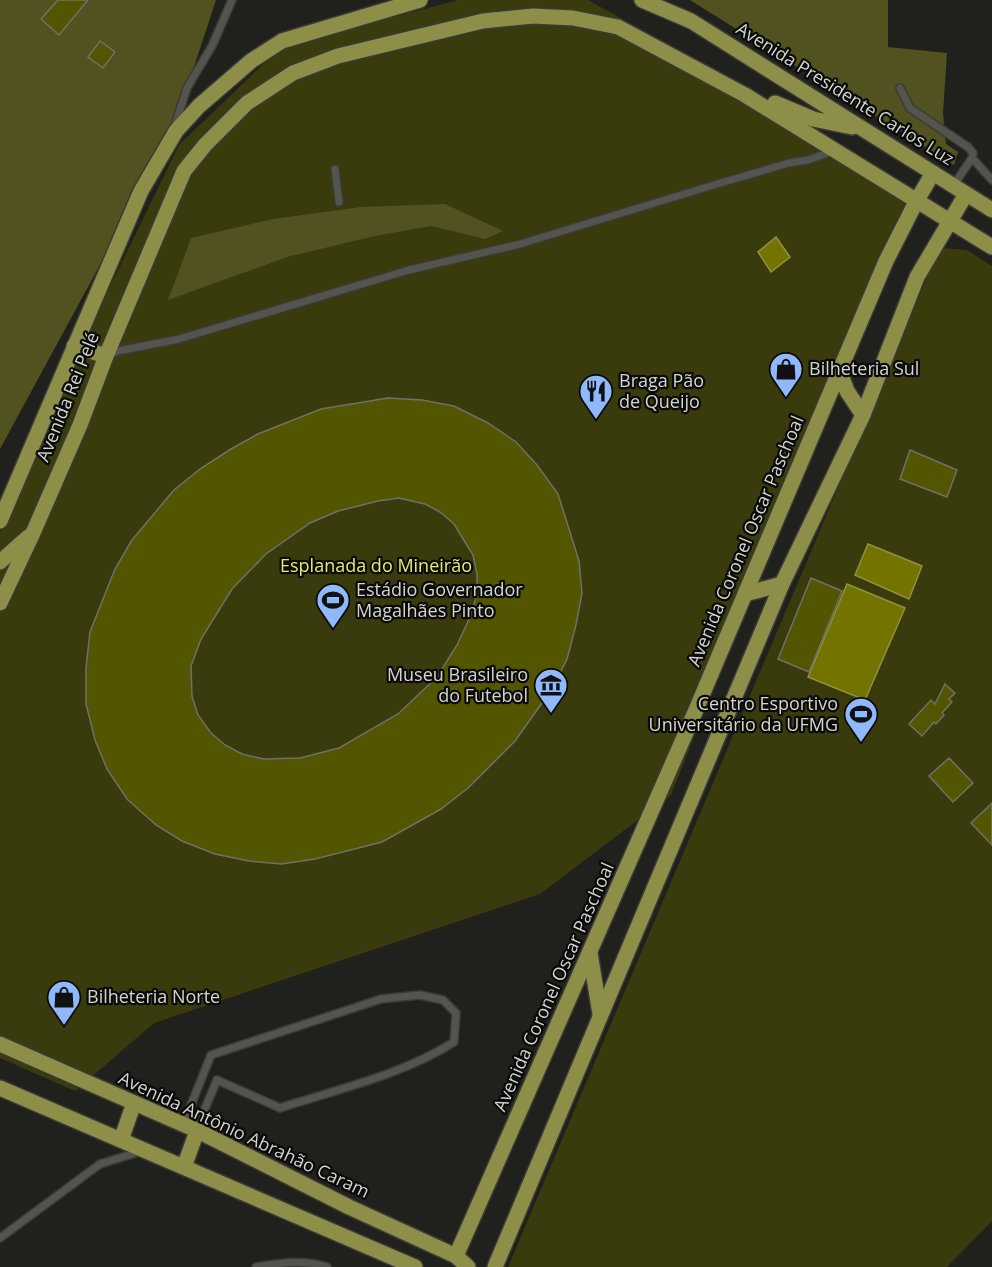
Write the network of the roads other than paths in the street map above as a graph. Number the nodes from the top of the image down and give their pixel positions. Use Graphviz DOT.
graph roads {
  1 [pos="232,0"];
  2 [pos="420,0"];
  3 [pos="642,0"];
  4 [pos="714,77"];
  5 [pos="900,88"];
  6 [pos="862,129"];
  7 [pos="170,140"];
  8 [pos="836,150"];
  9 [pos="972,158"];
  10 [pos="335,169"];
  11 [pos="933,173"];
  12 [pos="992,180"];
  13 [pos="960,190"];
  14 [pos="917,200"];
  15 [pos="339,202"];
  16 [pos="992,210"];
  17 [pos="945,217"];
  18 [pos="992,247"];
  19 [pos="74,346"];
  20 [pos="106,356"];
  21 [pos="839,370"];
  22 [pos="863,415"];
  23 [pos="0,521"];
  24 [pos="33,533"];
  25 [pos="0,562"];
  26 [pos="782,584"];
  27 [pos="746,594"];
  28 [pos="0,603"];
  29 [pos="590,953"];
  30 [pos="600,1014"];
  31 [pos="0,1044"];
  32 [pos="0,1088"];
  33 [pos="134,1103"];
  34 [pos="192,1129"];
  35 [pos="121,1140"];
  36 [pos="145,1150"];
  37 [pos="184,1167"];
  38 [pos="0,1238"];
  39 [pos="456,1256"];
  40 [pos="256,1267"];
  41 [pos="327,1267"];
  42 [pos="415,1267"];
  43 [pos="468,1267"];
  44 [pos="495,1267"];
  1 -- 7 [label="lane"];
  2 -- 7 [label="main road"];
  3 -- 6 [label="main road, Avenida Presidente Carlos Luz"];
  4 -- 6 [label="main road"];
  4 -- 8 [label="main road"];
  4 -- 20 [label="main road, Avenida Rei Pelé"];
  5 -- 9 [label="lane"];
  6 -- 11 [label="main road, Avenida Presidente Carlos Luz"];
  7 -- 19 [label="main road, Avenida Rei Pelé"];
  8 -- 14 [label="main road"];
  8 -- 20 [label="lane"];
  9 -- 12 [label="lane"];
  9 -- 13 [label="lane"];
  10 -- 15 [label="lane"];
  11 -- 13 [label="main road, Avenida Presidente Carlos Luz"];
  11 -- 14 [label="main road, Avenida Coronel Oscar Paschoal"];
  13 -- 16 [label="main road, Avenida Presidente Carlos Luz"];
  13 -- 17 [label="main road"];
  14 -- 17 [label="main road"];
  14 -- 21 [label="main road, Avenida Coronel Oscar Paschoal"];
  17 -- 18 [label="main road"];
  17 -- 22 [label="main road"];
  19 -- 20 [label="main road"];
  19 -- 23 [label="main road, Avenida Rei Pelé"];
  20 -- 24 [label="main road, Avenida Rei Pelé"];
  21 -- 22 [label="main road"];
  21 -- 27 [label="main road, Avenida Coronel Oscar Paschoal"];
  22 -- 26 [label="main road"];
  24 -- 25 [label="main road"];
  24 -- 28 [label="main road, Avenida Rei Pelé"];
  26 -- 27 [label="main road"];
  26 -- 30 [label="main road"];
  27 -- 29 [label="main road, Avenida Coronel Oscar Paschoal"];
  29 -- 30 [label="main road"];
  29 -- 39 [label="main road, Avenida Coronel Oscar Paschoal"];
  30 -- 44 [label="main road"];
  31 -- 33 [label="main road, Avenida Antônio Abrahão Caram"];
  32 -- 35 [label="main road"];
  33 -- 34 [label="main road, Avenida Antônio Abrahão Caram"];
  33 -- 35 [label="main road"];
  34 -- 34 [label="lane"];
  34 -- 37 [label="main road"];
  34 -- 39 [label="main road, Avenida Antônio Abrahão Caram"];
  35 -- 36 [label="main road"];
  36 -- 37 [label="main road"];
  36 -- 38 [label="lane"];
  37 -- 42 [label="main road"];
  39 -- 43 [label="main road, Avenida Antônio Abrahão Caram"];
  40 -- 41 [label="lane"];
}
